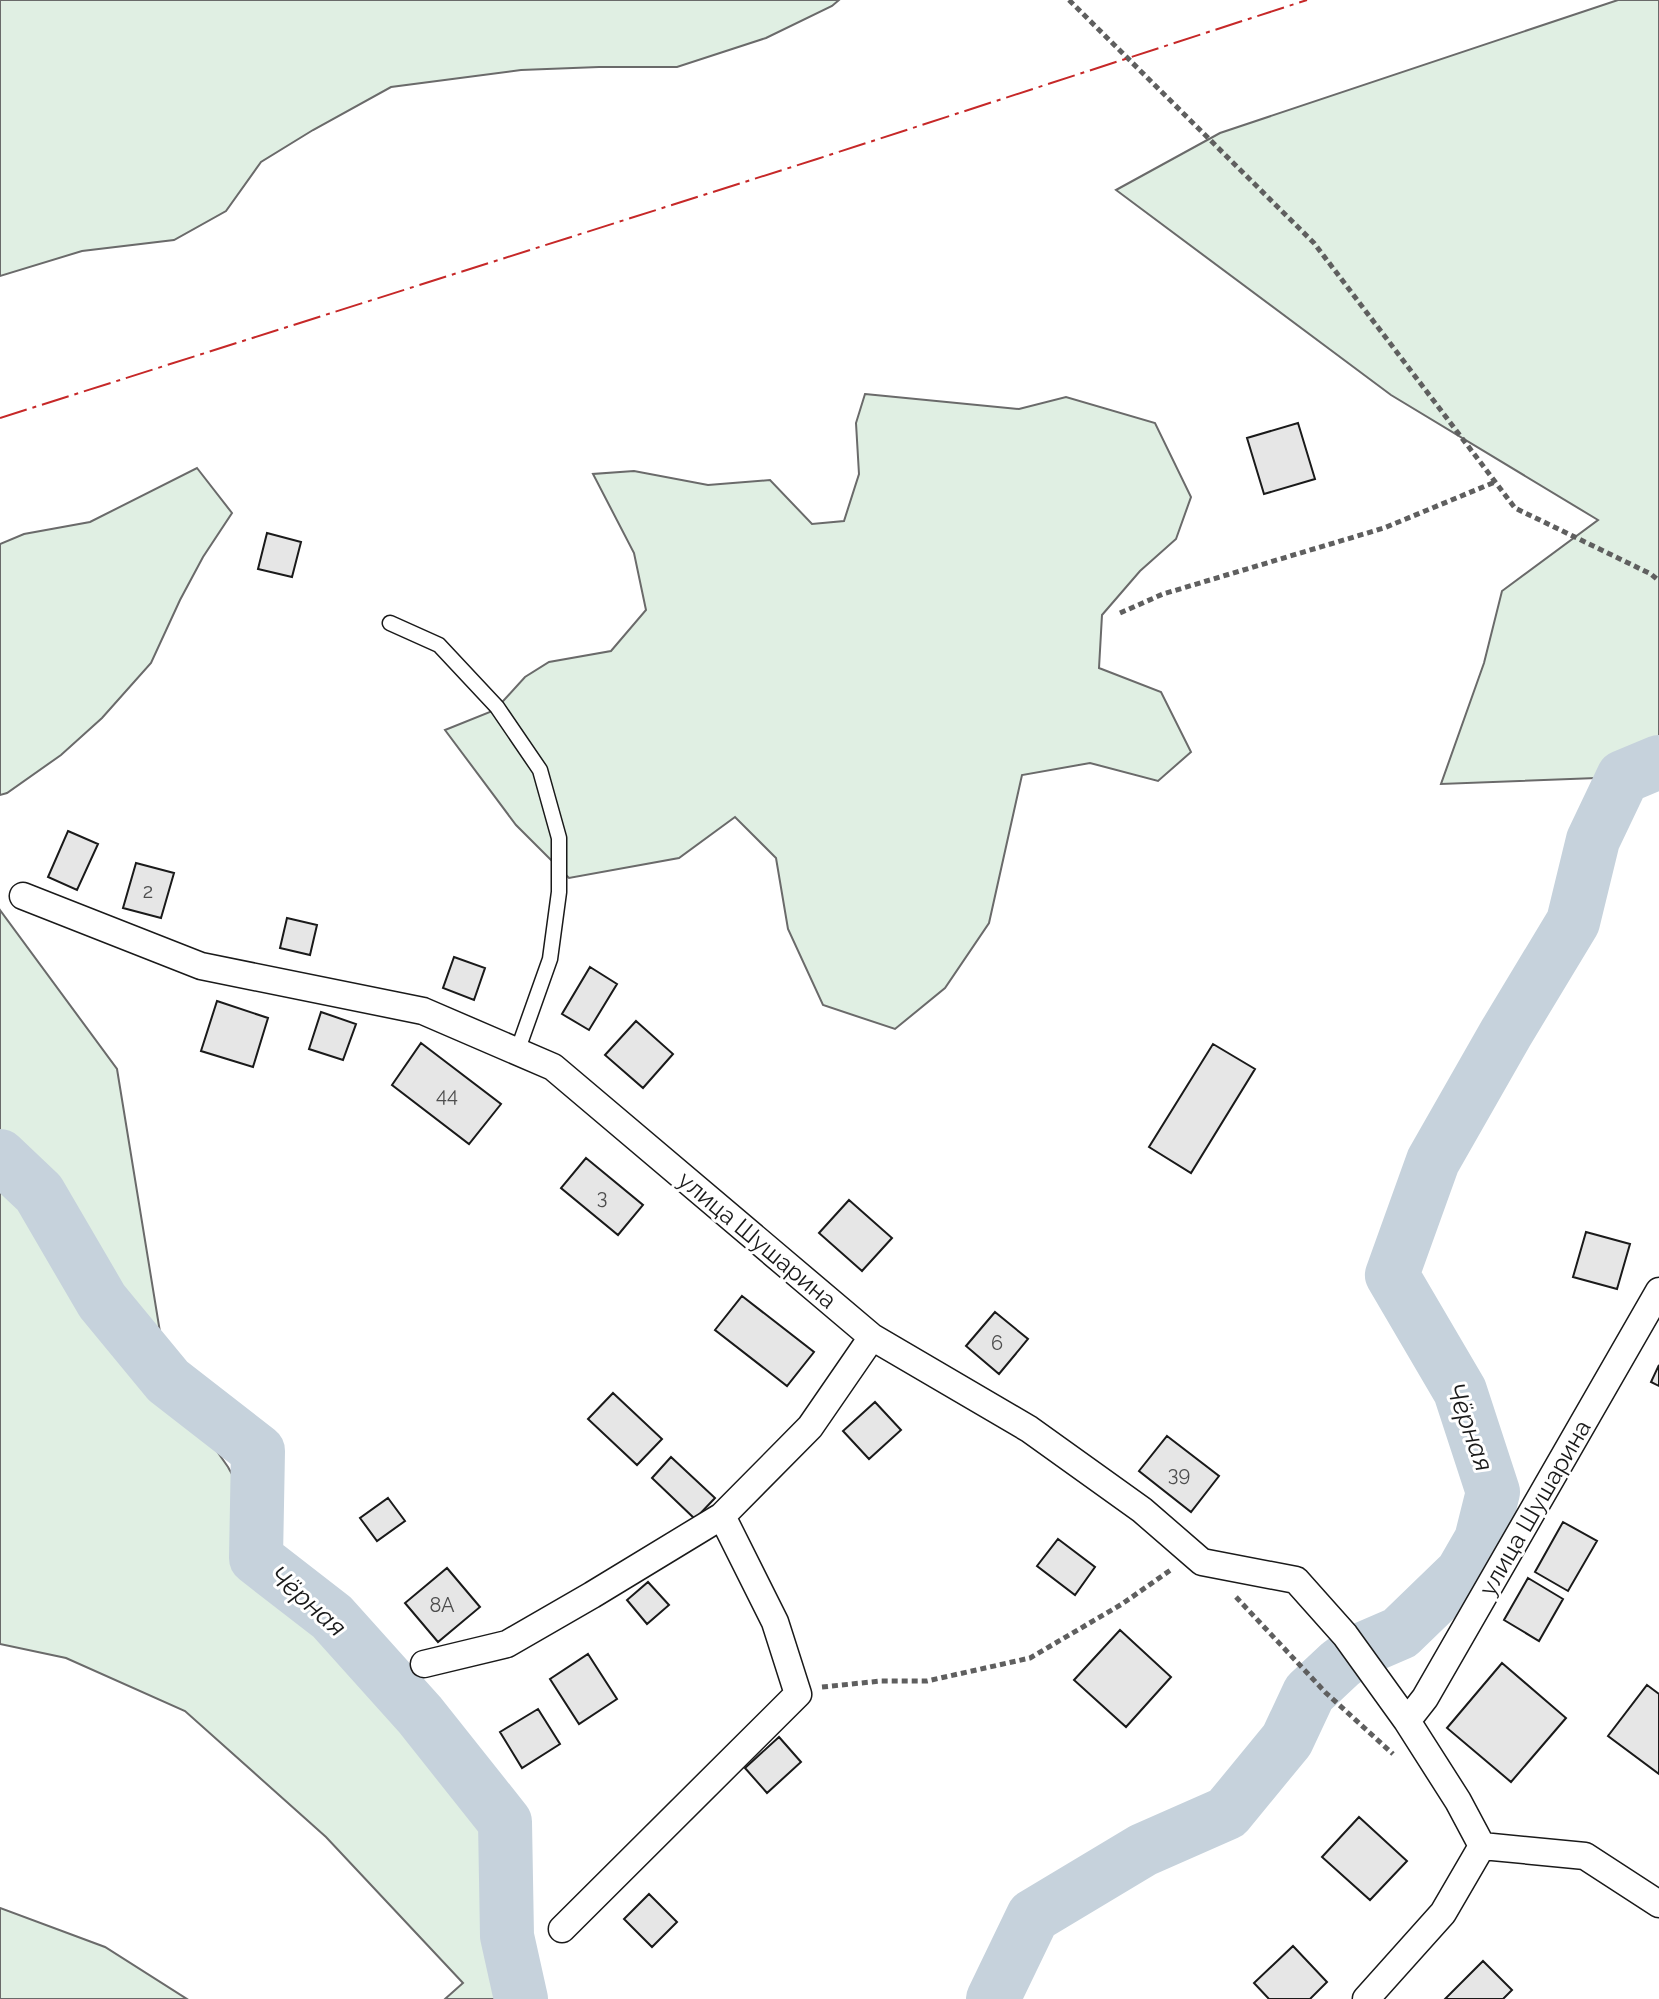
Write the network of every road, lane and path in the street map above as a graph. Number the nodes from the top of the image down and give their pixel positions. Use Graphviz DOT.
graph roads {
  1 [pos="1069,0"];
  2 [pos="1495,482"];
  3 [pos="1659,581"];
  4 [pos="1120,613"];
  5 [pos="390,623"];
  6 [pos="23,896"];
  7 [pos="517,1052"];
  8 [pos="1659,1291"];
  9 [pos="872,1337"];
  10 [pos="722,1516"];
  11 [pos="1197,1558"];
  12 [pos="424,1664"];
  13 [pos="1326,1693"];
  14 [pos="798,1694"];
  15 [pos="1407,1721"];
  16 [pos="1482,1846"];
  17 [pos="1659,1904"];
  18 [pos="562,1929"];
  19 [pos="1366,1999"];
  1 -- 2 [label="path"];
  2 -- 3 [label="path"];
  2 -- 4 [label="path"];
  5 -- 7 [label="lane"];
  6 -- 7 [label="street, улица Шушарина"];
  7 -- 9 [label="street, улица Шушарина"];
  8 -- 15 [label="street, улица Шушарина"];
  9 -- 10 [label="street"];
  9 -- 11 [label="street, улица Шушарина"];
  10 -- 12 [label="street"];
  10 -- 14 [label="street"];
  11 -- 13 [label="path"];
  11 -- 14 [label="path"];
  11 -- 15 [label="street"];
  14 -- 18 [label="street"];
  15 -- 16 [label="street"];
  16 -- 17 [label="street"];
  16 -- 19 [label="street"];
}
